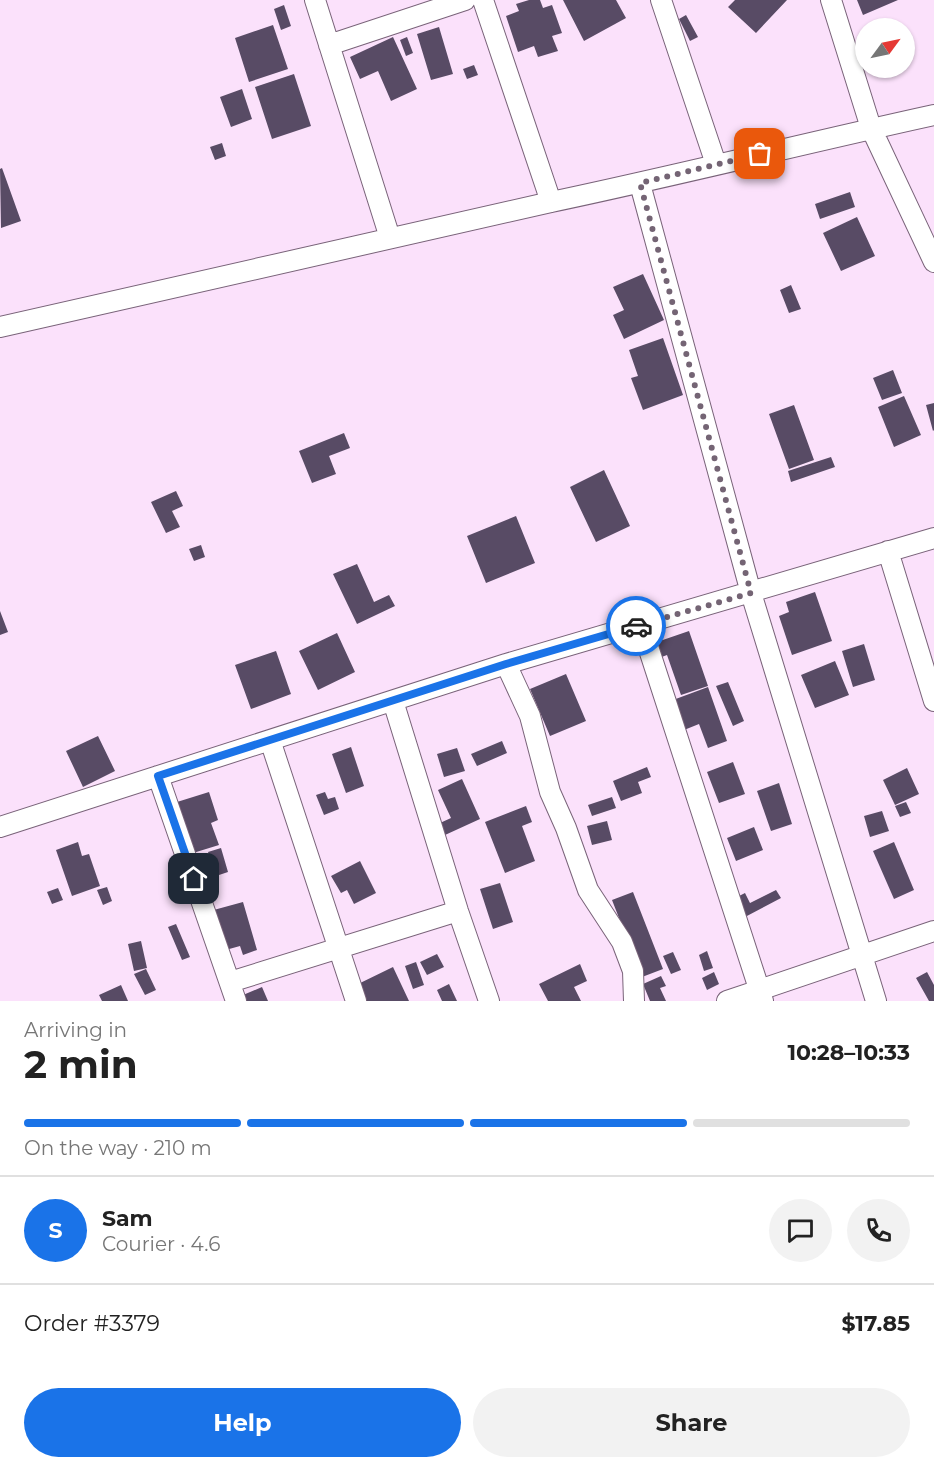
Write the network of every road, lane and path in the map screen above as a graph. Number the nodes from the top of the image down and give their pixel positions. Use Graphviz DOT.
graph roads {
  1 [pos="315,0"];
  2 [pos="465,0"];
  3 [pos="483,0"];
  4 [pos="661,0"];
  5 [pos="831,0"];
  6 [pos="329,45"];
  7 [pos="934,115"];
  8 [pos="872,129"];
  9 [pos="716,164"];
  10 [pos="640,183"];
  11 [pos="551,202"];
  12 [pos="390,238"];
  13 [pos="934,262"];
  14 [pos="0,327"];
  15 [pos="934,538"];
  16 [pos="888,552"];
  17 [pos="751,593"];
  18 [pos="641,625"];
  19 [pos="506,664"];
  20 [pos="393,701"];
  21 [pos="934,701"];
  22 [pos="270,740"];
  23 [pos="158,776"];
  24 [pos="0,827"];
  25 [pos="458,911"];
  26 [pos="934,931"];
  27 [pos="339,949"];
  28 [pos="861,956"];
  29 [pos="230,982"];
  30 [pos="761,995"];
  31 [pos="236,1001"];
  32 [pos="356,1001"];
  33 [pos="489,1001"];
  34 [pos="634,1001"];
  35 [pos="727,1001"];
  36 [pos="876,1001"];
  1 -- 6 [label="street"];
  2 -- 6 [label="street"];
  3 -- 11 [label="street"];
  4 -- 9 [label="street"];
  5 -- 8 [label="street"];
  6 -- 12 [label="street"];
  7 -- 8 [label="street"];
  8 -- 9 [label="street"];
  8 -- 13 [label="street"];
  9 -- 10 [label="street"];
  10 -- 11 [label="street"];
  10 -- 17 [label="street"];
  11 -- 12 [label="street"];
  12 -- 14 [label="street"];
  15 -- 16 [label="street"];
  16 -- 17 [label="street"];
  16 -- 21 [label="street"];
  17 -- 18 [label="street"];
  17 -- 28 [label="street"];
  18 -- 19 [label="street"];
  18 -- 30 [label="street"];
  19 -- 20 [label="street"];
  19 -- 34 [label="street"];
  20 -- 22 [label="street"];
  20 -- 25 [label="street"];
  22 -- 23 [label="street"];
  22 -- 27 [label="street"];
  23 -- 24 [label="street"];
  23 -- 29 [label="street"];
  25 -- 27 [label="street"];
  25 -- 33 [label="street"];
  26 -- 28 [label="street"];
  27 -- 29 [label="street"];
  27 -- 32 [label="street"];
  28 -- 30 [label="street"];
  28 -- 36 [label="street"];
  29 -- 31 [label="street"];
  30 -- 35 [label="street"];
}
